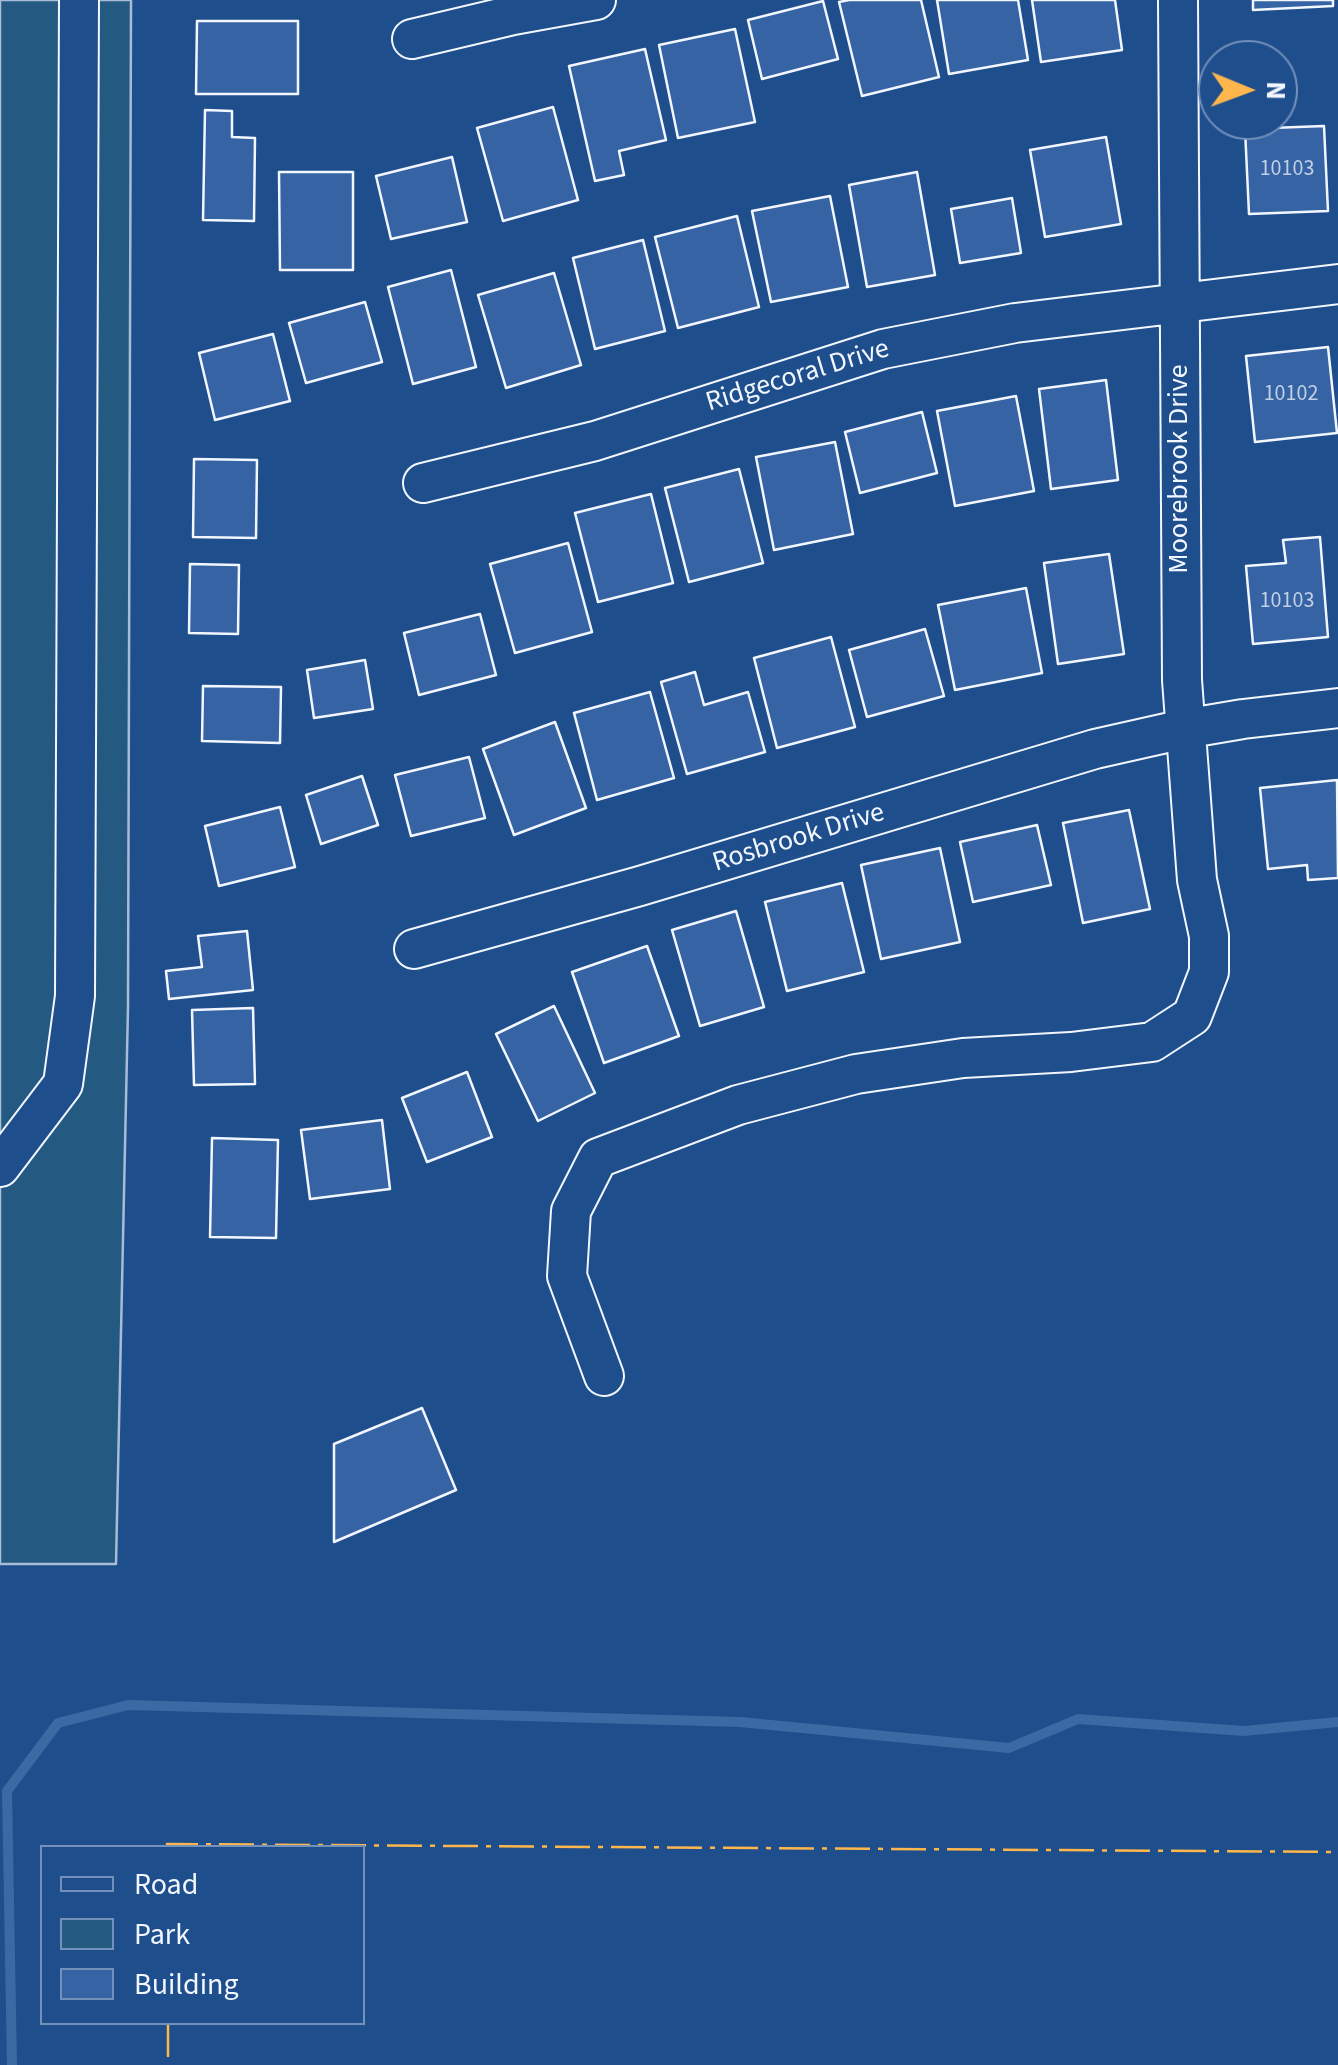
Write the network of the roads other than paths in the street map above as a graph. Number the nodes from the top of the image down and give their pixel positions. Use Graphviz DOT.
graph roads {
  1 [pos="79,0"];
  2 [pos="596,0"];
  3 [pos="1178,0"];
  4 [pos="412,40"];
  5 [pos="1338,284"];
  6 [pos="1179,304"];
  7 [pos="423,483"];
  8 [pos="1338,708"];
  9 [pos="1184,729"];
  10 [pos="414,949"];
  11 [pos="0,1167"];
  12 [pos="604,1376"];
  1 -- 11 [label="street"];
  2 -- 4 [label="street"];
  3 -- 6 [label="street, Moorebrook Drive"];
  5 -- 6 [label="street, Ridgecoral Drive"];
  6 -- 7 [label="street, Ridgecoral Drive"];
  6 -- 9 [label="street, Moorebrook Drive"];
  8 -- 9 [label="street, Rosbrook Drive"];
  9 -- 10 [label="street, Rosbrook Drive"];
  9 -- 12 [label="street, Moorebrook Drive"];
}
